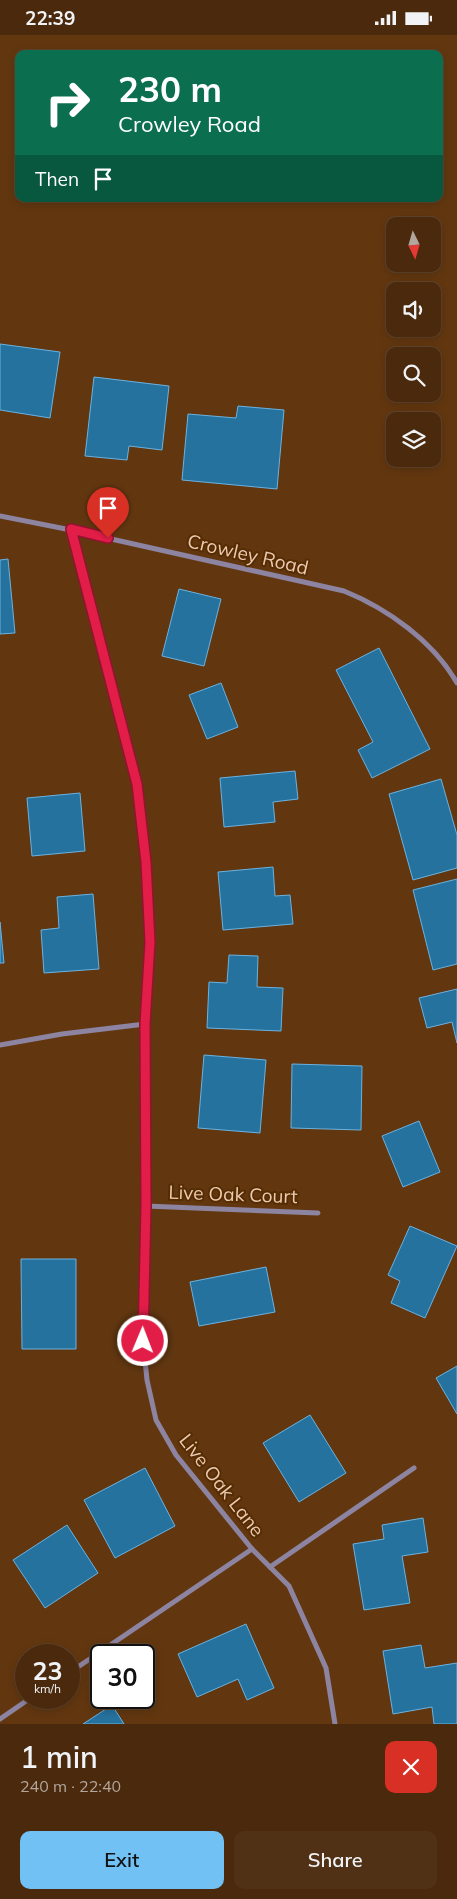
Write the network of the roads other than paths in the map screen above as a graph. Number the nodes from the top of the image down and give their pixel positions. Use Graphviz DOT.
graph roads {
  1 [pos="0,516"];
  2 [pos="71,529"];
  3 [pos="457,683"];
  4 [pos="145,1024"];
  5 [pos="0,1045"];
  6 [pos="146,1206"];
  7 [pos="318,1213"];
  8 [pos="414,1468"];
  9 [pos="252,1549"];
  10 [pos="270,1567"];
  11 [pos="80,1666"];
  12 [pos="15,1709"];
  13 [pos="0,1719"];
  14 [pos="335,1724"];
  1 -- 2 [label="street, Crowley Road"];
  2 -- 3 [label="street, Crowley Road"];
  2 -- 4 [label="street, Live Oak Lane"];
  4 -- 5 [label="street"];
  4 -- 6 [label="street, Live Oak Lane"];
  6 -- 7 [label="street, Live Oak Court"];
  6 -- 9 [label="street, Live Oak Lane"];
  8 -- 10 [label="street"];
  9 -- 10 [label="street, Live Oak Lane"];
  9 -- 11 [label="street"];
  10 -- 14 [label="street, Live Oak Lane"];
  12 -- 13 [label="street"];
}
